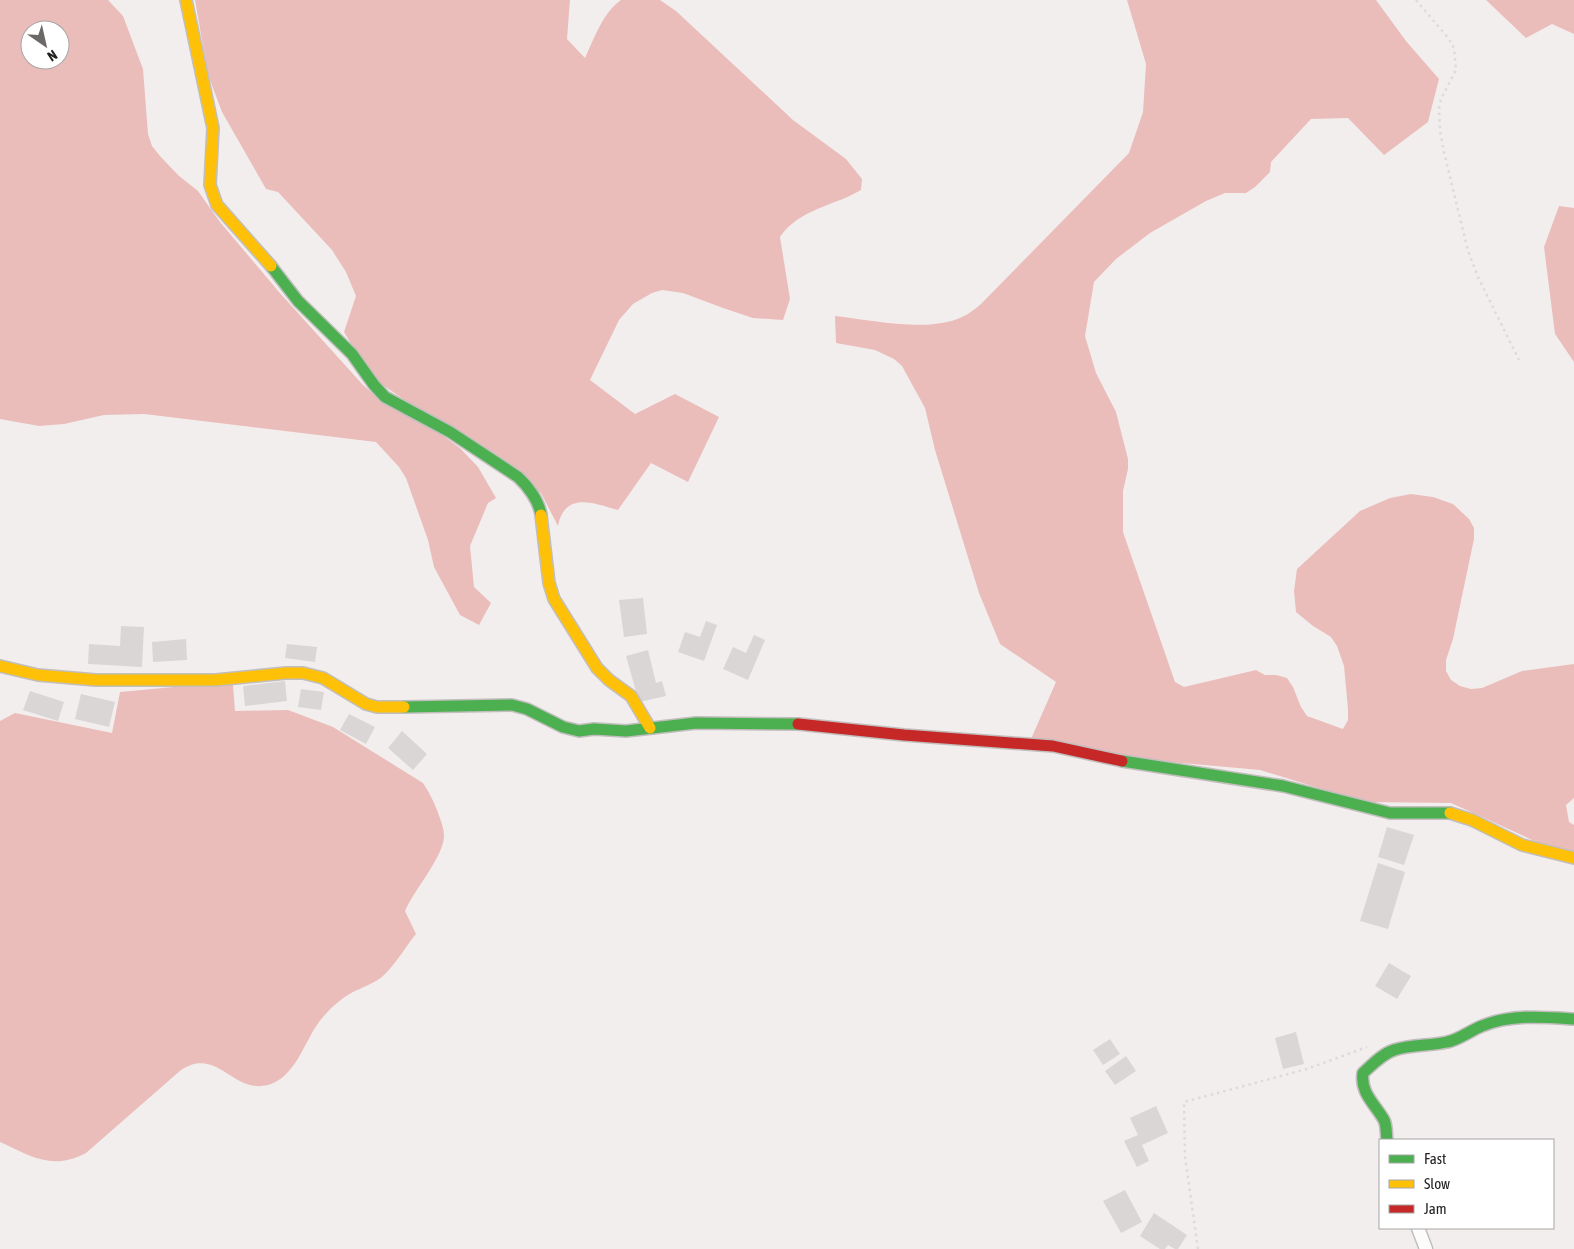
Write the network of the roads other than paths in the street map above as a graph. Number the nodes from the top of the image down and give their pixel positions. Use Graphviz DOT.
graph roads {
  1 [pos="186,0"];
  2 [pos="0,666"];
  3 [pos="650,728"];
  4 [pos="1574,858"];
  5 [pos="1574,1019"];
  6 [pos="1387,1139"];
  7 [pos="1418,1229"];
  8 [pos="1426,1249"];
  1 -- 3 [label="street"];
  2 -- 3 [label="street"];
  3 -- 4 [label="street"];
  5 -- 6 [label="street"];
  7 -- 8 [label="street"];
}
